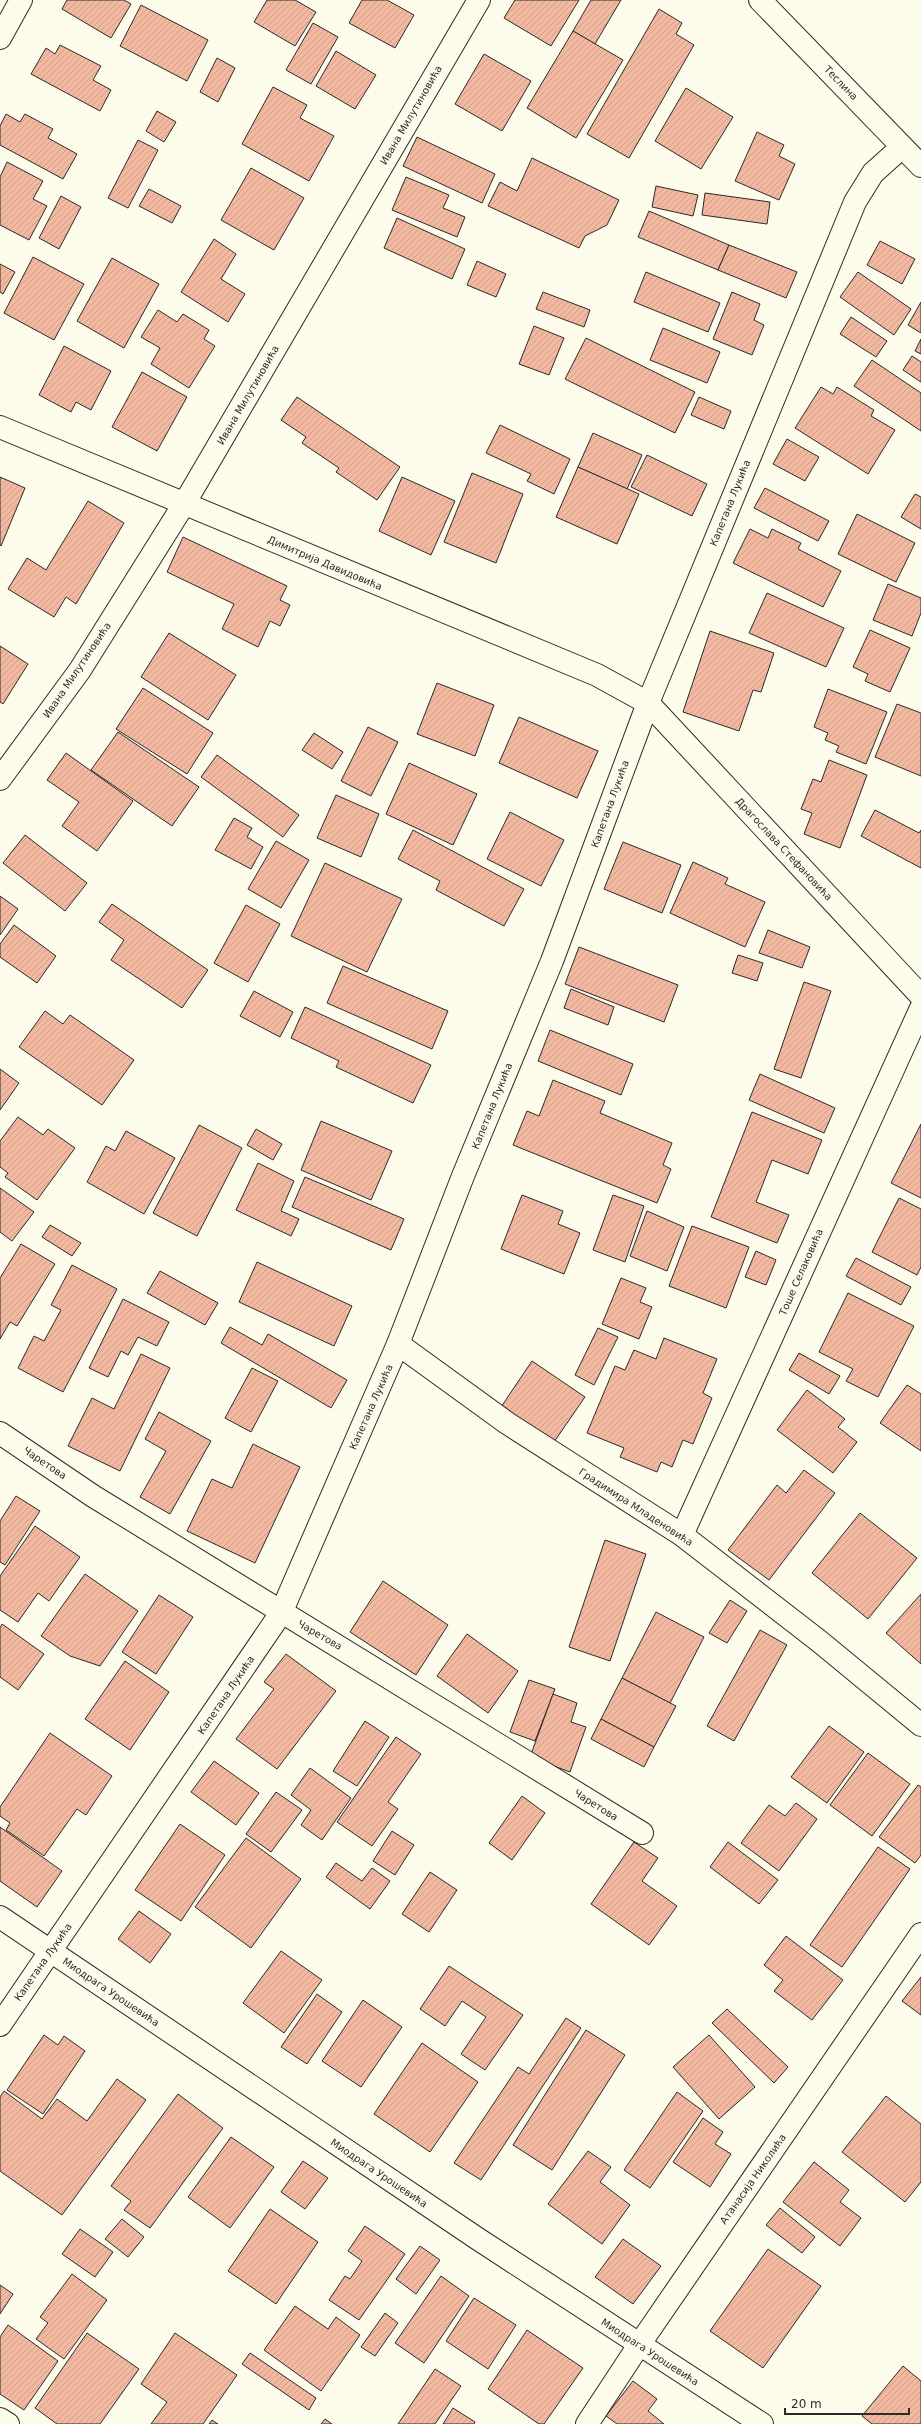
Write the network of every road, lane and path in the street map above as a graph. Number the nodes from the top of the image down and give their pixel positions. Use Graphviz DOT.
graph roads {
  1 [pos="21,0"];
  2 [pos="479,0"];
  3 [pos="760,0"];
  4 [pos="0,38"];
  5 [pos="902,147"];
  6 [pos="921,166"];
  7 [pos="0,427"];
  8 [pos="184,504"];
  9 [pos="648,703"];
  10 [pos="0,779"];
  11 [pos="921,996"];
  12 [pos="921,1008"];
  13 [pos="398,1344"];
  14 [pos="0,1433"];
  15 [pos="682,1535"];
  16 [pos="281,1613"];
  17 [pos="921,1725"];
  18 [pos="642,1833"];
  19 [pos="0,1917"];
  20 [pos="921,1934"];
  21 [pos="51,1951"];
  22 [pos="0,2025"];
  23 [pos="639,2345"];
  24 [pos="0,2419"];
  25 [pos="8,2424"];
  26 [pos="587,2424"];
  27 [pos="762,2424"];
  1 -- 4 [label="street"];
  2 -- 8 [label="street, Ивана Милутиновића"];
  3 -- 5 [label="street, Теслина"];
  5 -- 6 [label="street, Теслина"];
  5 -- 9 [label="street, Капетана Лукића"];
  7 -- 8 [label="street, Димитрија Давидовића"];
  8 -- 9 [label="street, Димитрија Давидовића"];
  8 -- 10 [label="street, Ивана Милутиновића"];
  9 -- 11 [label="street, Драгослава Стефановића"];
  9 -- 13 [label="street, Капетана Лукића"];
  12 -- 15 [label="street, Тоше Селаковића"];
  13 -- 15 [label="street, Градимира Младеновића"];
  13 -- 16 [label="street, Капетана Лукића"];
  14 -- 16 [label="street, Чаретова"];
  15 -- 17 [label="street, Градимира Младеновића"];
  16 -- 18 [label="street, Чаретова"];
  16 -- 21 [label="street, Капетана Лукића"];
  19 -- 21 [label="street, Миодрага Урошевића"];
  20 -- 23 [label="street, Атанасија Николића"];
  21 -- 22 [label="street, Капетана Лукића"];
  21 -- 23 [label="street, Миодрага Урошевића"];
  23 -- 26 [label="street, Атанасија Николића"];
  23 -- 27 [label="street, Миодрага Урошевића"];
  24 -- 25 [label="street"];
}
